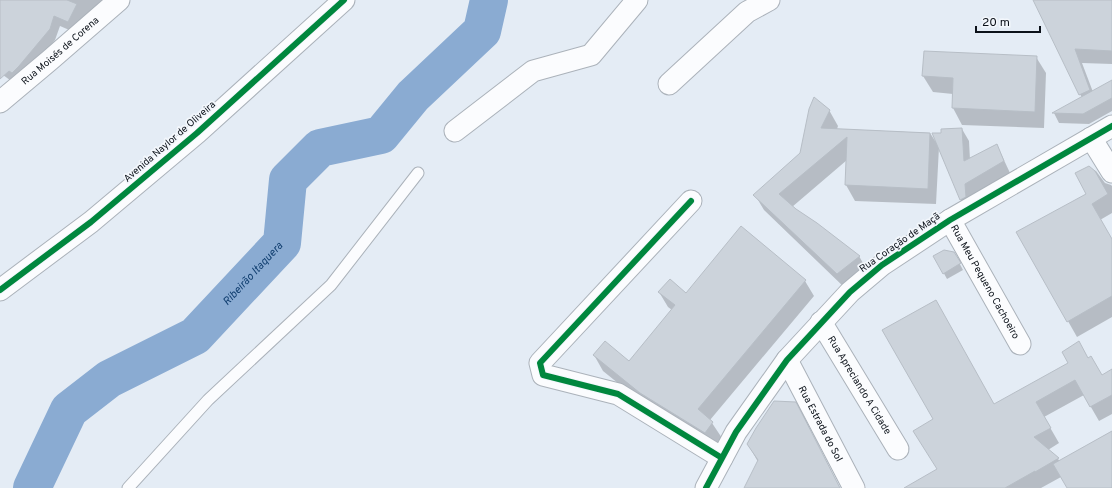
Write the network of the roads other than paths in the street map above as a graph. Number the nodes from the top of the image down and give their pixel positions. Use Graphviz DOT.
graph roads {
  1 [pos="119,0"];
  2 [pos="344,0"];
  3 [pos="637,0"];
  4 [pos="769,0"];
  5 [pos="669,84"];
  6 [pos="0,102"];
  7 [pos="1112,126"];
  8 [pos="455,131"];
  9 [pos="1091,138"];
  10 [pos="1112,172"];
  11 [pos="418,173"];
  12 [pos="691,201"];
  13 [pos="950,220"];
  14 [pos="0,290"];
  15 [pos="821,322"];
  16 [pos="1020,344"];
  17 [pos="787,360"];
  18 [pos="898,449"];
  19 [pos="722,458"];
  20 [pos="128,488"];
  21 [pos="706,488"];
  22 [pos="854,488"];
  1 -- 6 [label="street, Rua Moisés de Corena"];
  2 -- 14 [label="street, Avenida Naylor de Oliveira"];
  3 -- 8 [label="street"];
  4 -- 5 [label="street"];
  7 -- 9 [label="street, Rua Coração de Maçã"];
  9 -- 10 [label="street"];
  9 -- 13 [label="street, Rua Coração de Maçã"];
  11 -- 20 [label="lane"];
  12 -- 19 [label="street"];
  13 -- 15 [label="street, Rua Coração de Maçã"];
  13 -- 16 [label="street, Rua Meu Pequeno Cachoeiro"];
  15 -- 17 [label="street, Rua Coração de Maçã"];
  15 -- 18 [label="street, Rua Apreciando A Cidade"];
  17 -- 19 [label="street, Rua Coração de Maçã"];
  17 -- 22 [label="street, Rua Estrada do Sol"];
  19 -- 21 [label="street, Rua Coração de Maçã"];
}
